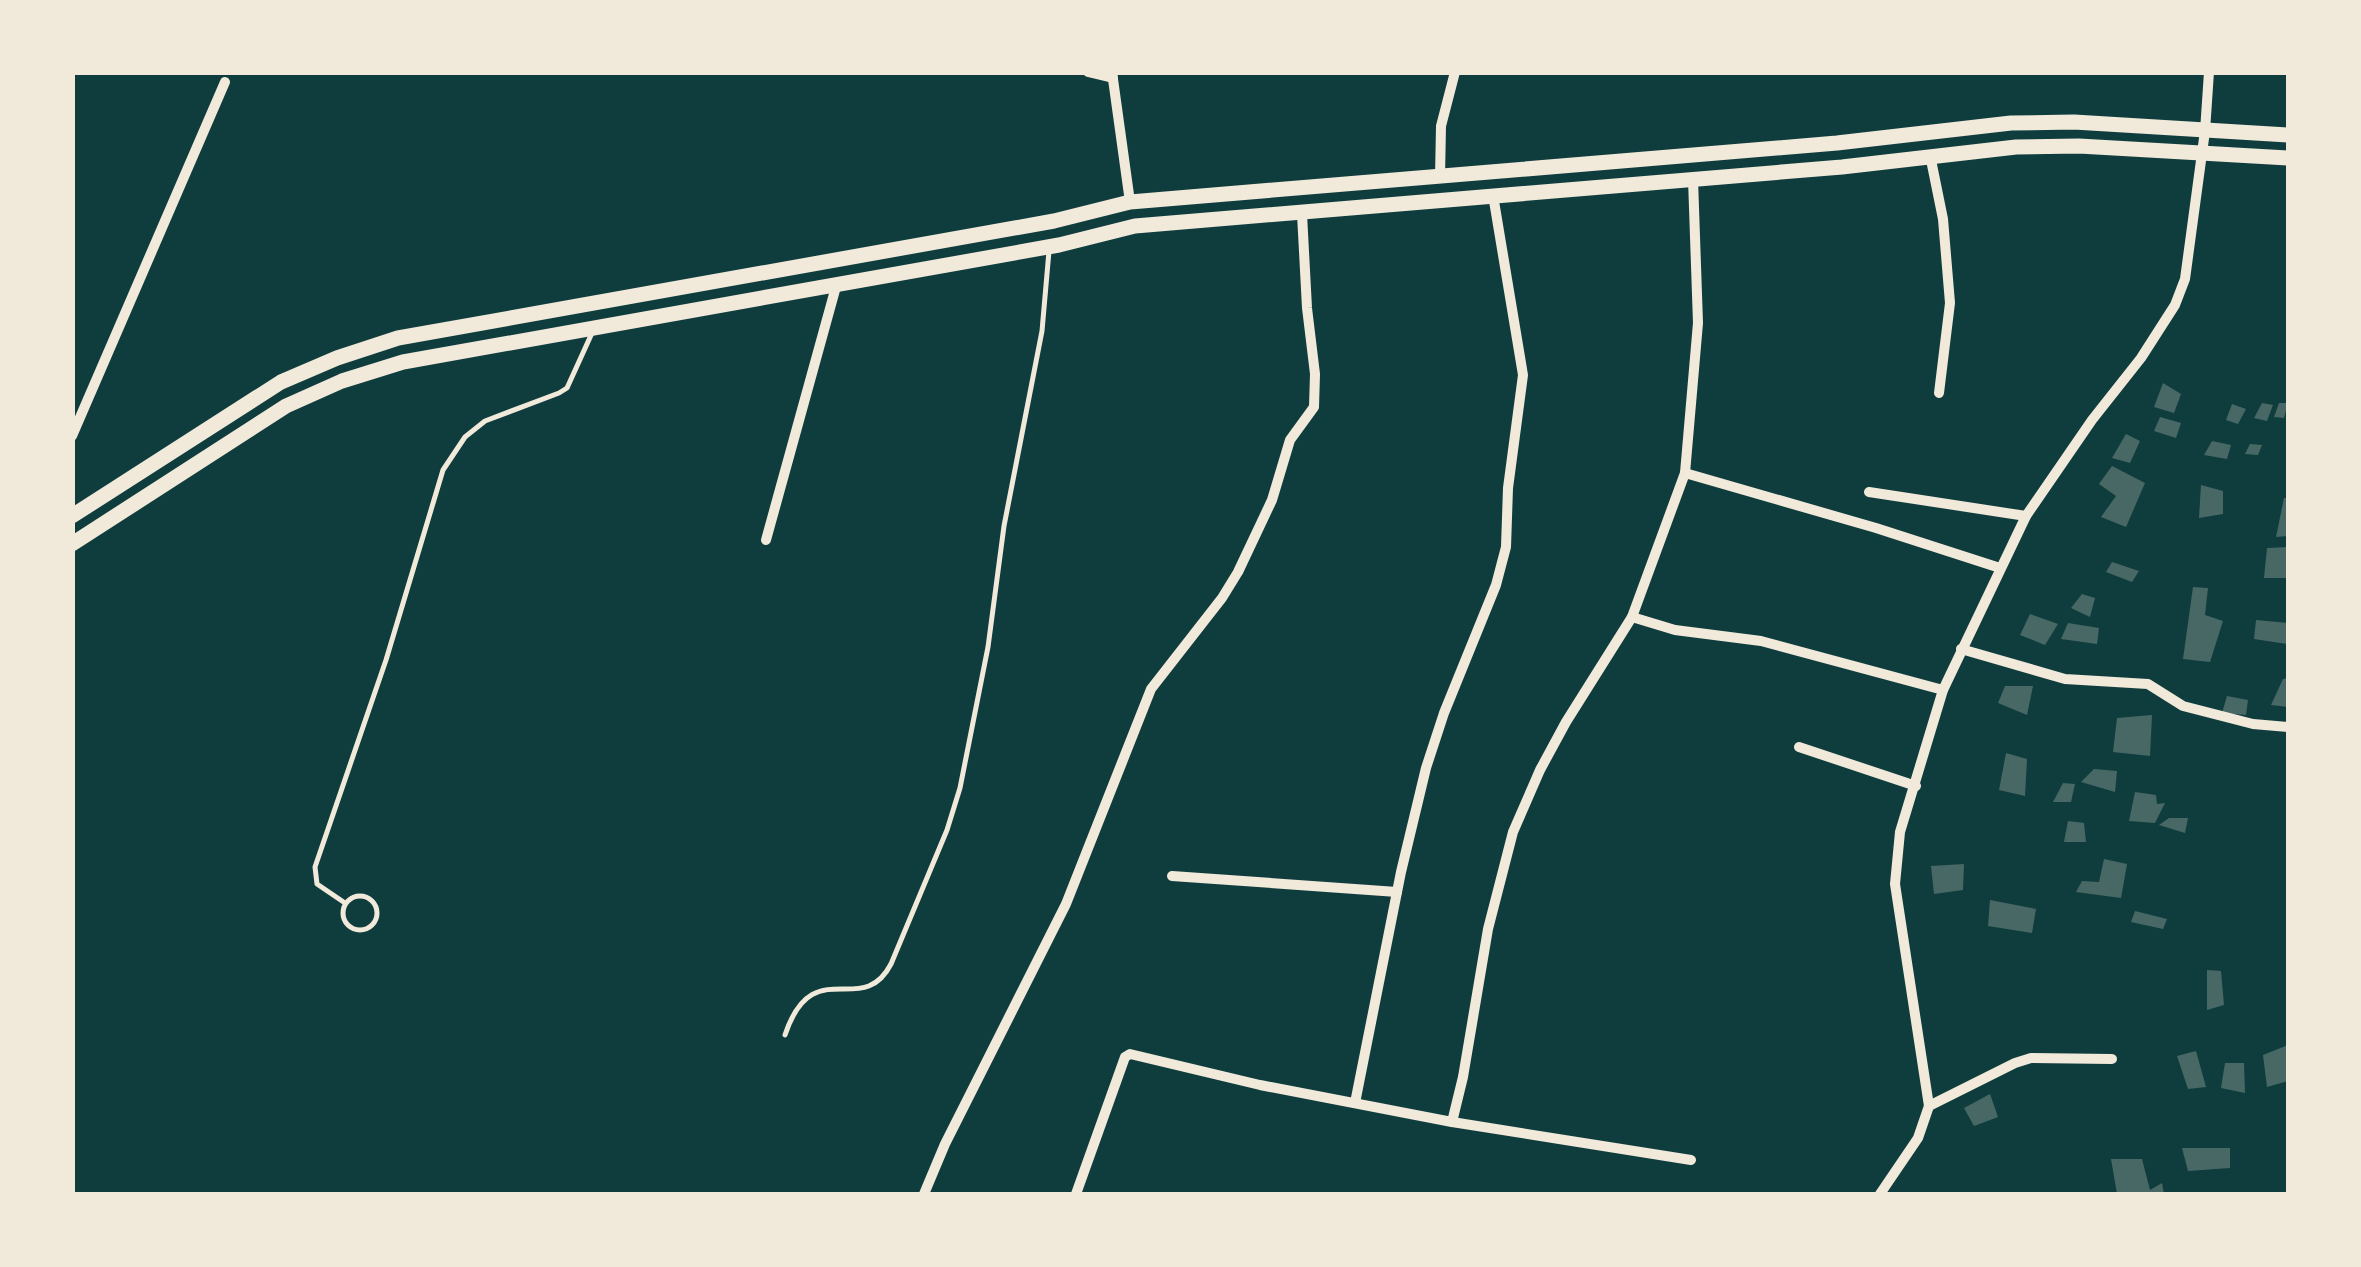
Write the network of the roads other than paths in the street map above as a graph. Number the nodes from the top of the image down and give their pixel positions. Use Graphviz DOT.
graph roads {
  1 [pos="1088,72"];
  2 [pos="1455,72"];
  3 [pos="2209,72"];
  4 [pos="1113,75"];
  5 [pos="225,82"];
  6 [pos="2205,131"];
  7 [pos="2288,135"];
  8 [pos="2202,154"];
  9 [pos="1930,155"];
  10 [pos="2288,158"];
  11 [pos="1440,178"];
  12 [pos="1693,178"];
  13 [pos="1493,196"];
  14 [pos="1130,202"];
  15 [pos="1302,214"];
  16 [pos="1049,247"];
  17 [pos="837,284"];
  18 [pos="595,326"];
  19 [pos="1940,393"];
  20 [pos="72,436"];
  21 [pos="1685,473"];
  22 [pos="1868,492"];
  23 [pos="72,516"];
  24 [pos="2026,516"];
  25 [pos="766,540"];
  26 [pos="72,544"];
  27 [pos="2000,568"];
  28 [pos="1632,616"];
  29 [pos="1961,649"];
  30 [pos="1943,690"];
  31 [pos="2288,727"];
  32 [pos="1799,746"];
  33 [pos="1916,786"];
  34 [pos="1172,876"];
  35 [pos="1397,892"];
  36 [pos="345,903"];
  37 [pos="784,1035"];
  38 [pos="2112,1059"];
  39 [pos="1355,1103"];
  40 [pos="1929,1106"];
  41 [pos="1452,1122"];
  42 [pos="1692,1160"];
  43 [pos="924,1194"];
  44 [pos="1076,1194"];
  45 [pos="1880,1194"];
  1 -- 4 [label="street"];
  2 -- 11 [label="street"];
  3 -- 6 [label="street"];
  4 -- 14 [label="street"];
  5 -- 20 [label="street"];
  6 -- 7 [label="main road"];
  6 -- 8 [label="street"];
  6 -- 11 [label="main road"];
  8 -- 9 [label="main road"];
  8 -- 10 [label="main road"];
  8 -- 24 [label="street"];
  9 -- 12 [label="main road"];
  9 -- 19 [label="street"];
  11 -- 14 [label="main road"];
  12 -- 13 [label="main road"];
  12 -- 21 [label="street"];
  13 -- 15 [label="main road"];
  13 -- 35 [label="street"];
  14 -- 23 [label="main road"];
  15 -- 16 [label="main road"];
  15 -- 43 [label="street"];
  16 -- 17 [label="main road"];
  16 -- 37 [label="lane"];
  17 -- 18 [label="main road"];
  17 -- 25 [label="street"];
  18 -- 26 [label="main road"];
  18 -- 36 [label="lane"];
  21 -- 27 [label="street"];
  21 -- 28 [label="street"];
  22 -- 24 [label="street"];
  24 -- 27 [label="street"];
  27 -- 29 [label="street"];
  28 -- 30 [label="street"];
  28 -- 41 [label="street"];
  29 -- 30 [label="street"];
  29 -- 31 [label="street"];
  30 -- 33 [label="street"];
  32 -- 33 [label="street"];
  33 -- 40 [label="street"];
  34 -- 35 [label="street"];
  35 -- 39 [label="street"];
  36 -- 36 [label="lane"];
  38 -- 40 [label="street"];
  39 -- 41 [label="street"];
  39 -- 44 [label="street"];
  40 -- 45 [label="street"];
  41 -- 42 [label="street"];
}
